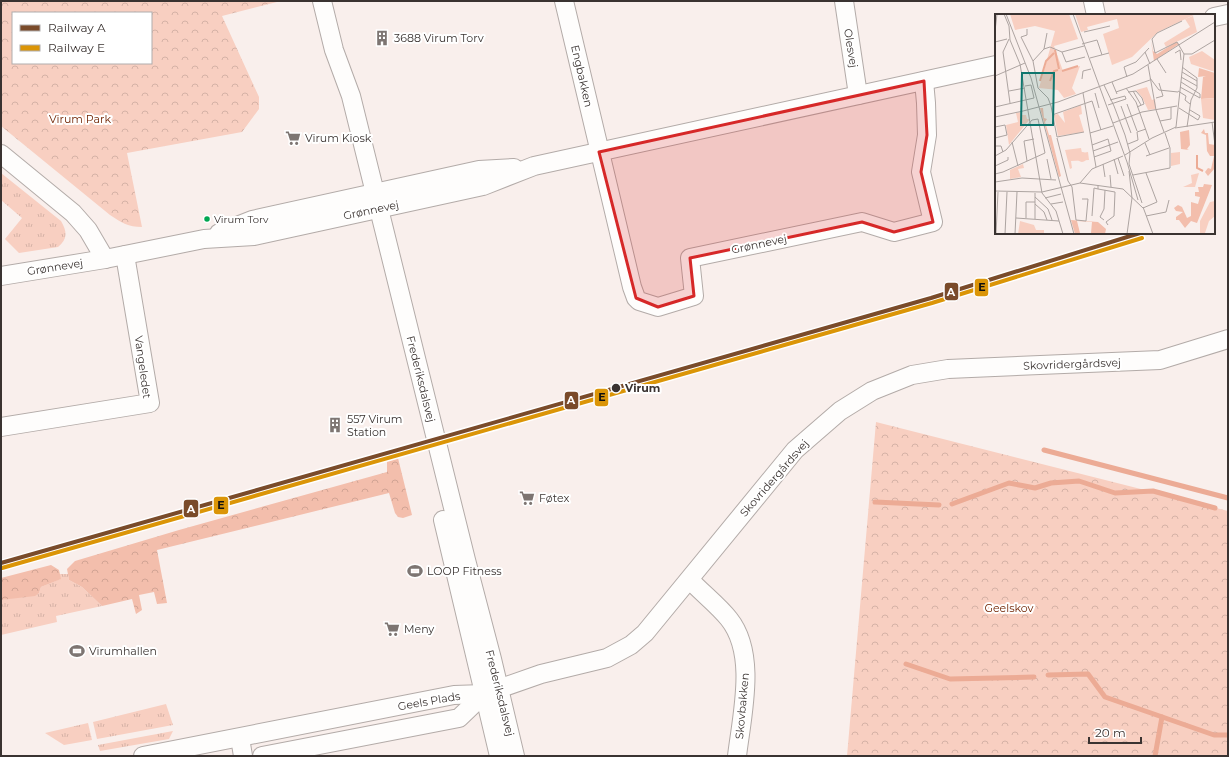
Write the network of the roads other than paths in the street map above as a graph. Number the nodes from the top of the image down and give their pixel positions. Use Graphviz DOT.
graph roads {
  1 [pos="322,1"];
  2 [pos="564,1"];
  3 [pos="844,1"];
  4 [pos="1094,1"];
  5 [pos="1096,14"];
  6 [pos="1228,14"];
  7 [pos="1215,17"];
  8 [pos="995,65"];
  9 [pos="924,81"];
  10 [pos="858,95"];
  11 [pos="600,152"];
  12 [pos="1,154"];
  13 [pos="371,202"];
  14 [pos="125,255"];
  15 [pos="105,259"];
  16 [pos="1,276"];
  17 [pos="1228,339"];
  18 [pos="1,427"];
  19 [pos="690,580"];
  20 [pos="492,691"];
  21 [pos="240,738"];
  22 [pos="143,756"];
  23 [pos="243,756"];
  24 [pos="262,756"];
  25 [pos="499,756"];
  26 [pos="515,756"];
  27 [pos="737,756"];
  1 -- 13 [label="street, Frederiksdalsvej"];
  2 -- 11 [label="street, Engbakken"];
  3 -- 10 [label="street, Olesvej"];
  4 -- 5 [label="street"];
  6 -- 7 [label="street"];
  8 -- 9 [label="street, Grønnevej"];
  9 -- 10 [label="street, Grønnevej"];
  9 -- 11 [label="street, Grønnevej"];
  10 -- 11 [label="street, Grønnevej"];
  11 -- 13 [label="street, Grønnevej"];
  12 -- 15 [label="street"];
  13 -- 14 [label="street, Grønnevej"];
  13 -- 20 [label="street, Frederiksdalsvej"];
  14 -- 15 [label="street, Grønnevej"];
  14 -- 18 [label="street, Vangeledet"];
  15 -- 16 [label="street, Grønnevej"];
  17 -- 19 [label="street, Skovridergårdsvej"];
  19 -- 20 [label="street, Skovridergårdsvej"];
  19 -- 27 [label="street, Skovbakken"];
  20 -- 21 [label="street, Geels Plads"];
  20 -- 24 [label="street, Geels Plads"];
  20 -- 25 [label="street, Frederiksdalsvej"];
  20 -- 26 [label="street, Frederiksdalsvej"];
  21 -- 22 [label="street, Geels Plads"];
  21 -- 23 [label="street"];
}
